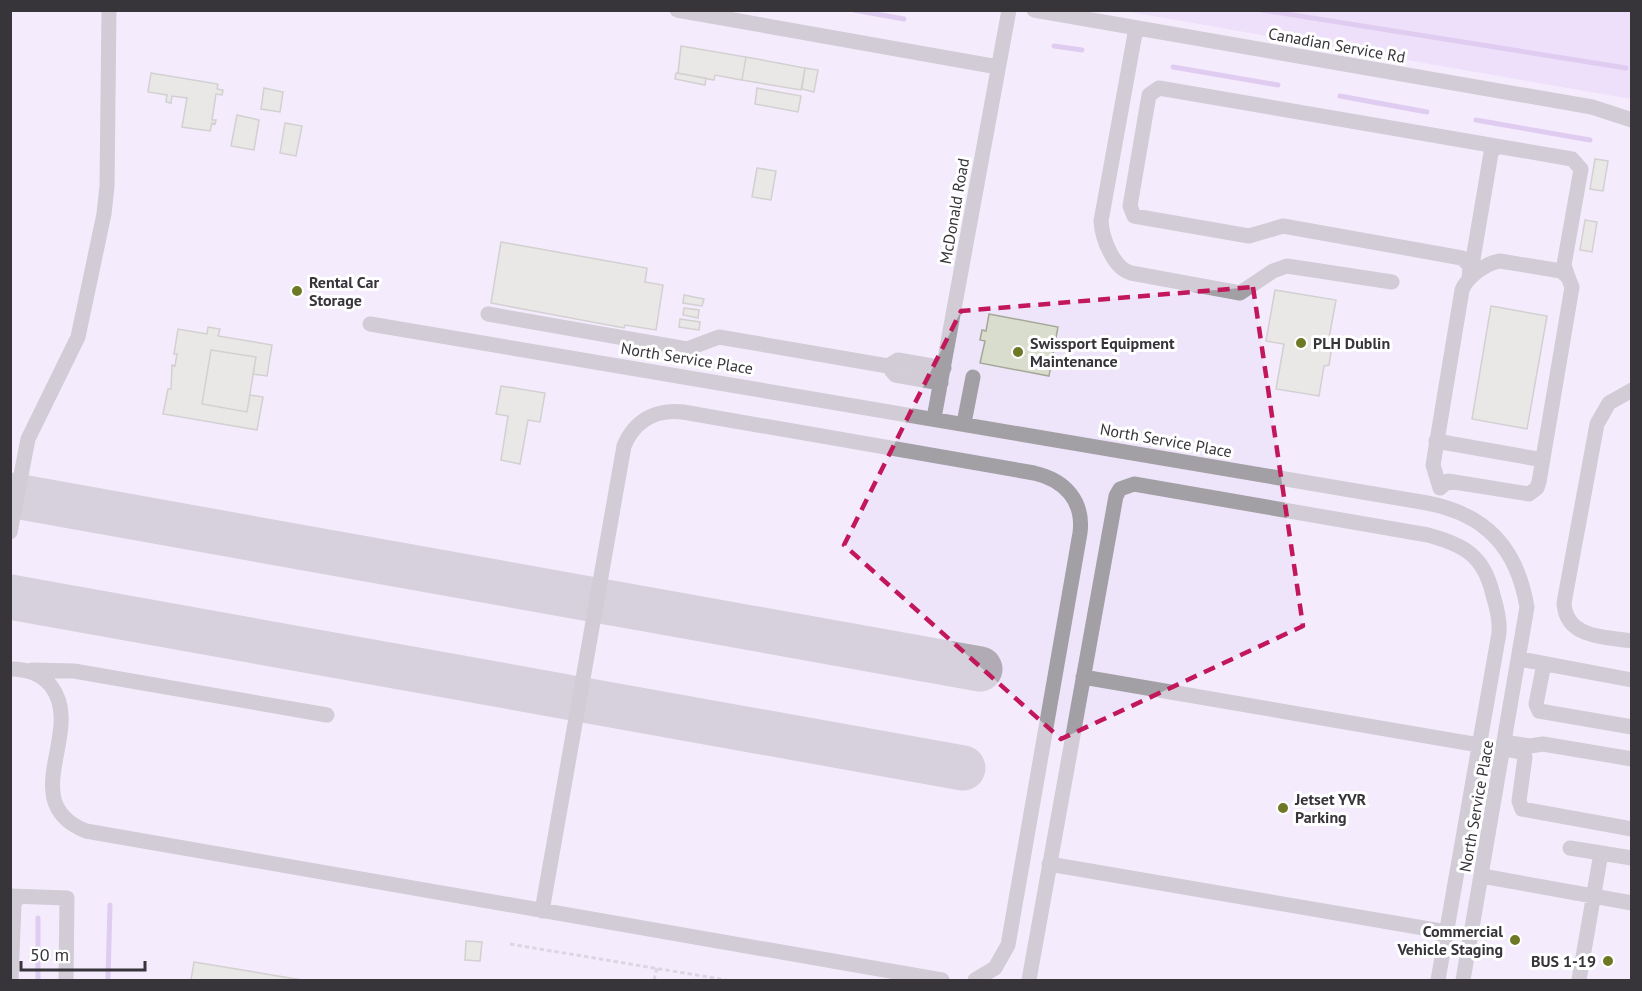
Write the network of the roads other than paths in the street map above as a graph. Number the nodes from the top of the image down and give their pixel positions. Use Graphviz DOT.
graph roads {
  1 [pos="109,10"];
  2 [pos="677,10"];
  3 [pos="1009,10"];
  4 [pos="1034,10"];
  5 [pos="1136,28"];
  6 [pos="999,67"];
  7 [pos="1632,120"];
  8 [pos="1500,147"];
  9 [pos="1470,275"];
  10 [pos="1568,277"];
  11 [pos="1392,282"];
  12 [pos="488,314"];
  13 [pos="370,324"];
  14 [pos="942,376"];
  15 [pos="973,377"];
  16 [pos="1632,390"];
  17 [pos="934,418"];
  18 [pos="964,423"];
  19 [pos="1436,441"];
  20 [pos="1543,460"];
  21 [pos="1440,488"];
  22 [pos="1437,505"];
  23 [pos="10,532"];
  24 [pos="1632,641"];
  25 [pos="1520,659"];
  26 [pos="1544,664"];
  27 [pos="18,669"];
  28 [pos="1083,677"];
  29 [pos="1632,680"];
  30 [pos="322,714"];
  31 [pos="1632,728"];
  32 [pos="1479,745"];
  33 [pos="1504,745"];
  34 [pos="1632,759"];
  35 [pos="1632,829"];
  36 [pos="1570,848"];
  37 [pos="1601,854"];
  38 [pos="1632,858"];
  39 [pos="1049,864"];
  40 [pos="1482,876"];
  41 [pos="1594,896"];
  42 [pos="15,897"];
  43 [pos="1632,903"];
  44 [pos="542,911"];
  45 [pos="1447,932"];
  46 [pos="11,981"];
  47 [pos="66,981"];
  48 [pos="942,981"];
  49 [pos="975,981"];
  50 [pos="1029,981"];
  51 [pos="1438,981"];
  52 [pos="1463,981"];
  53 [pos="1579,981"];
  1 -- 23 [label="street"];
  2 -- 6 [label="street"];
  3 -- 6 [label="street, McDonald Road"];
  4 -- 5 [label="street, Canadian Service Rd"];
  5 -- 7 [label="street, Canadian Service Rd"];
  5 -- 11 [label="street"];
  6 -- 14 [label="street, McDonald Road"];
  8 -- 9 [label="street"];
  8 -- 9 [label="street"];
  8 -- 10 [label="street"];
  9 -- 10 [label="street"];
  9 -- 19 [label="street"];
  10 -- 20 [label="street"];
  12 -- 14 [label="street"];
  13 -- 17 [label="street, North Service Place"];
  14 -- 17 [label="street, McDonald Road"];
  15 -- 18 [label="street"];
  16 -- 24 [label="street"];
  17 -- 18 [label="street, North Service Place"];
  18 -- 22 [label="street, North Service Place"];
  19 -- 20 [label="street"];
  19 -- 21 [label="street"];
  20 -- 21 [label="street"];
  21 -- 22 [label="street"];
  22 -- 25 [label="street, North Service Place"];
  25 -- 26 [label="street"];
  25 -- 33 [label="street, North Service Place"];
  26 -- 29 [label="street"];
  26 -- 31 [label="street"];
  27 -- 30 [label="street"];
  27 -- 44 [label="street"];
  28 -- 32 [label="street"];
  28 -- 32 [label="street"];
  28 -- 39 [label="street"];
  32 -- 45 [label="street"];
  33 -- 34 [label="street"];
  33 -- 35 [label="street"];
  33 -- 40 [label="street, North Service Place"];
  36 -- 37 [label="street"];
  37 -- 38 [label="street"];
  37 -- 41 [label="street"];
  39 -- 45 [label="street"];
  39 -- 50 [label="street"];
  40 -- 41 [label="street"];
  40 -- 52 [label="street, North Service Place"];
  41 -- 43 [label="street"];
  41 -- 53 [label="street"];
  42 -- 46 [label="street"];
  42 -- 47 [label="street"];
  44 -- 48 [label="street"];
  44 -- 49 [label="street"];
  45 -- 51 [label="street"];
}
